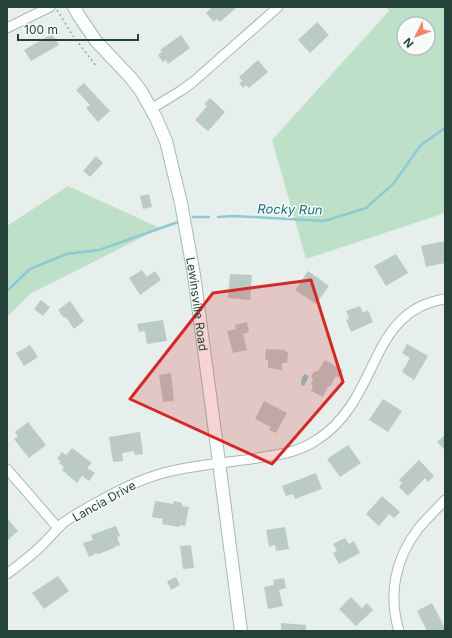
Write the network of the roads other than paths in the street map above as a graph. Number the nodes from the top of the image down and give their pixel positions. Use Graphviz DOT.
graph roads {
  1 [pos="50,7"];
  2 [pos="74,7"];
  3 [pos="278,7"];
  4 [pos="7,28"];
  5 [pos="151,109"];
  6 [pos="445,299"];
  7 [pos="219,464"];
  8 [pos="7,469"];
  9 [pos="445,500"];
  10 [pos="58,528"];
  11 [pos="7,574"];
  12 [pos="240,631"];
  13 [pos="399,631"];
  1 -- 4 [label="street"];
  2 -- 5 [label="main road, Lewinsville Road"];
  3 -- 5 [label="street"];
  5 -- 7 [label="main road, Lewinsville Road"];
  6 -- 7 [label="street, Lancia Drive"];
  7 -- 10 [label="street, Lancia Drive"];
  7 -- 12 [label="main road, Lewinsville Road"];
  8 -- 10 [label="street"];
  9 -- 13 [label="street"];
  10 -- 11 [label="street, Lancia Drive"];
}
